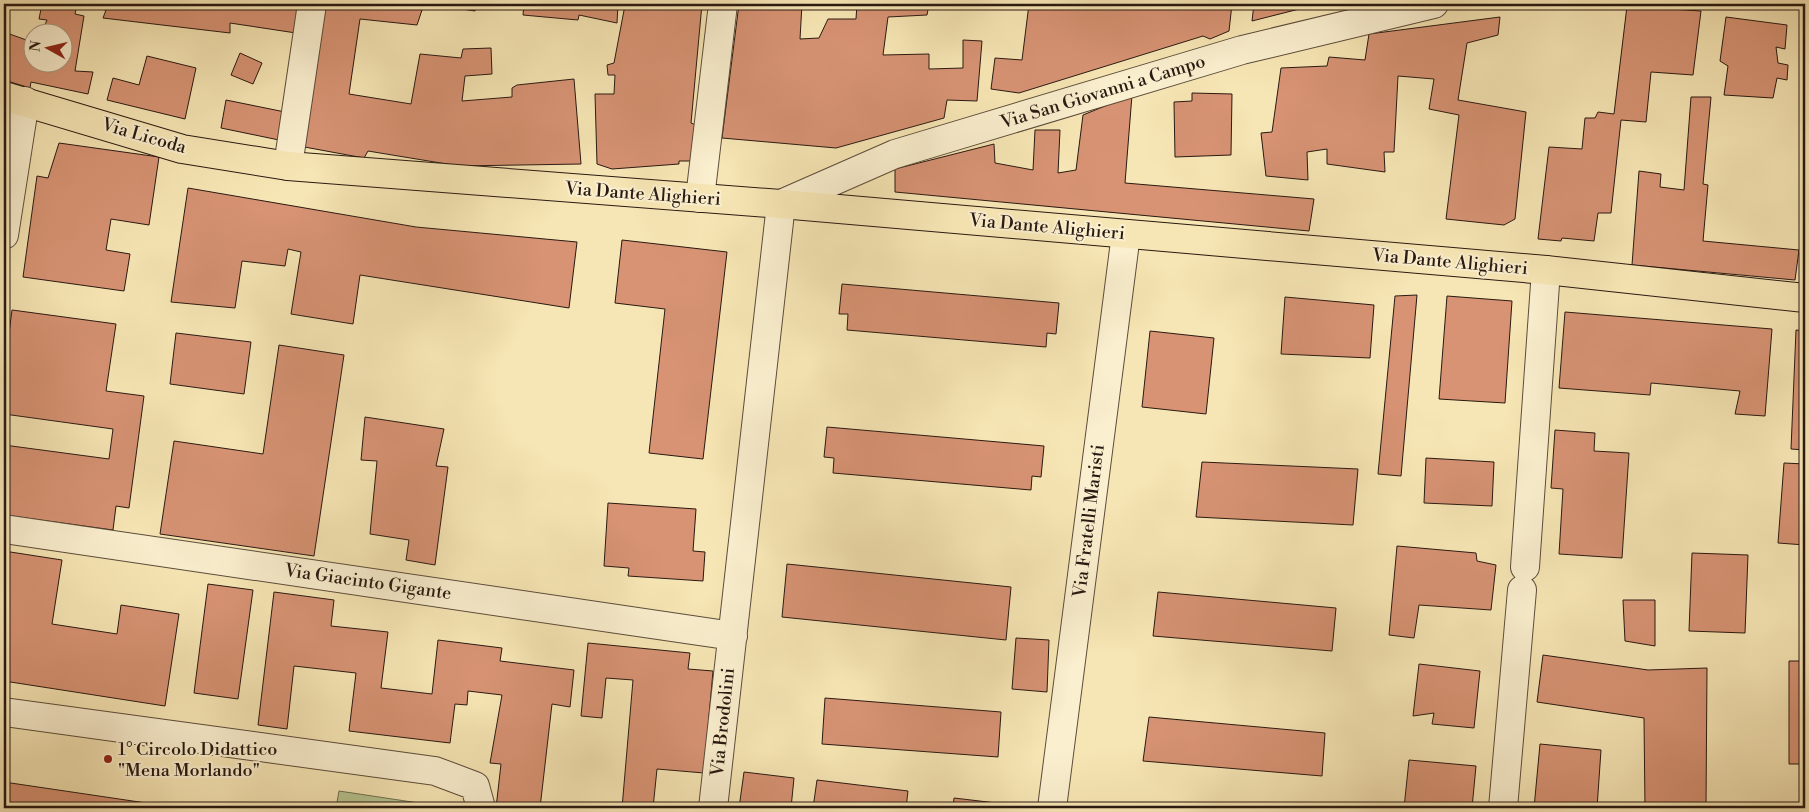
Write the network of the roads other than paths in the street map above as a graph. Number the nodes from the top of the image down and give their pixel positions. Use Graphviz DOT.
graph roads {
  1 [pos="312,4"];
  2 [pos="723,4"];
  3 [pos="1434,4"];
  4 [pos="14,98"];
  5 [pos="288,166"];
  6 [pos="700,198"];
  7 [pos="781,204"];
  8 [pos="1126,234"];
  9 [pos="4,235"];
  10 [pos="1546,270"];
  11 [pos="1805,298"];
  12 [pos="4,529"];
  13 [pos="733,636"];
  14 [pos="4,712"];
  15 [pos="1058,807"];
  16 [pos="481,808"];
  17 [pos="714,808"];
  18 [pos="1503,808"];
  1 -- 5 [label="street"];
  2 -- 6 [label="street"];
  3 -- 7 [label="street, Via San Giovanni a Campo"];
  4 -- 5 [label="main road, Via Licoda"];
  4 -- 9 [label="street"];
  5 -- 6 [label="main road, Via Dante Alighieri"];
  6 -- 7 [label="main road, Via Dante Alighieri"];
  7 -- 8 [label="main road, Via Dante Alighieri"];
  7 -- 13 [label="street, Via Brodolini"];
  8 -- 10 [label="main road, Via Dante Alighieri"];
  8 -- 15 [label="street, Via Fratelli Maristi"];
  10 -- 11 [label="main road, Via Dante Alighieri"];
  10 -- 18 [label="street"];
  12 -- 13 [label="street, Via Giacinto Gigante"];
  13 -- 17 [label="street, Via Brodolini"];
  14 -- 16 [label="street"];
}
